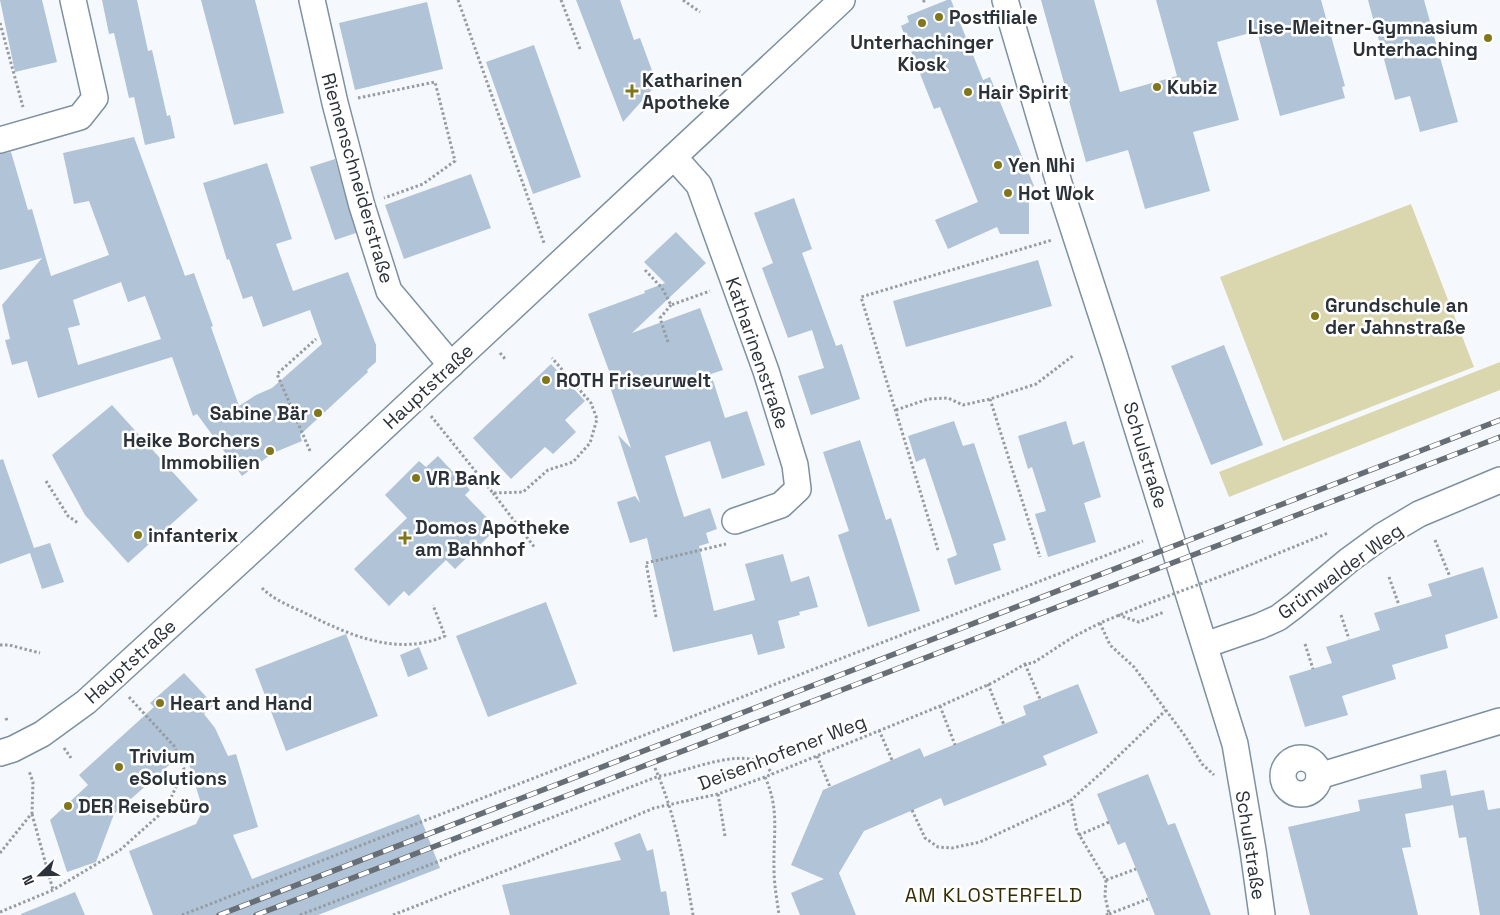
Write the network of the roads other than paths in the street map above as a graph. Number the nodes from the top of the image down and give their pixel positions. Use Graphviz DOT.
graph roads {
  1 [pos="73,0"];
  2 [pos="312,0"];
  3 [pos="842,0"];
  4 [pos="1004,0"];
  5 [pos="0,140"];
  6 [pos="674,157"];
  7 [pos="451,365"];
  8 [pos="1500,481"];
  9 [pos="735,521"];
  10 [pos="1205,645"];
  11 [pos="1500,721"];
  12 [pos="0,753"];
  13 [pos="1319,776"];
  14 [pos="1262,915"];
  1 -- 5 [label="street"];
  2 -- 7 [label="street, Riemenschneiderstraße"];
  3 -- 6 [label="street, Hauptstraße"];
  4 -- 10 [label="street, Schulstraße"];
  6 -- 7 [label="street, Hauptstraße"];
  6 -- 9 [label="street, Katharinenstraße"];
  7 -- 12 [label="street, Hauptstraße"];
  8 -- 10 [label="street, Grünwalder Weg"];
  10 -- 14 [label="street, Schulstraße"];
  11 -- 13 [label="street"];
}
